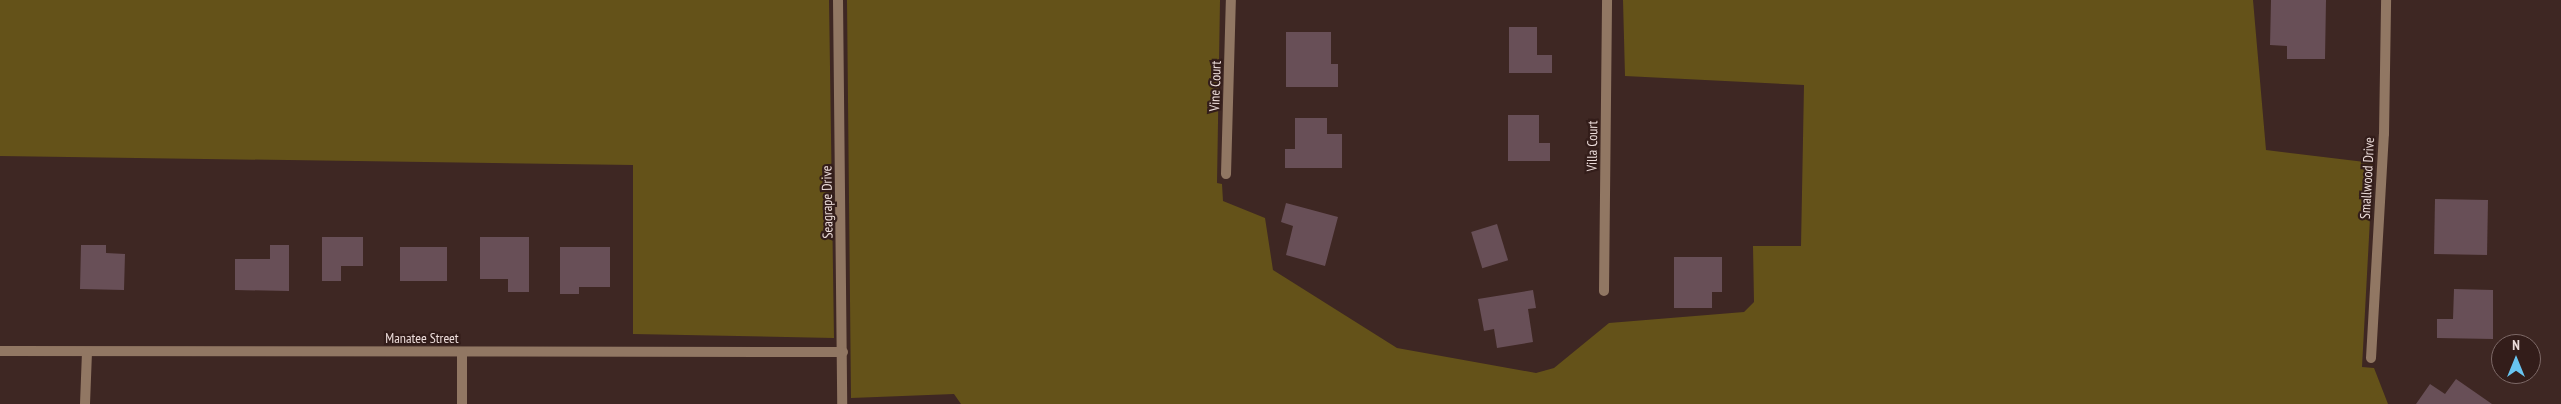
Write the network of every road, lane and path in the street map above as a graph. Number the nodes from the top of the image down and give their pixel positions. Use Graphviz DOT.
graph roads {
  1 [pos="838,0"];
  2 [pos="1231,0"];
  3 [pos="1607,0"];
  4 [pos="2386,0"];
  5 [pos="1226,174"];
  6 [pos="1604,291"];
  7 [pos="0,351"];
  8 [pos="87,352"];
  9 [pos="462,352"];
  10 [pos="843,352"];
  11 [pos="2371,358"];
  12 [pos="85,404"];
  13 [pos="462,404"];
  14 [pos="842,404"];
  1 -- 10 [label="street, Seagrape Drive"];
  2 -- 5 [label="street, Vine Court"];
  3 -- 6 [label="street, Villa Court"];
  4 -- 11 [label="street, Smallwood Drive"];
  7 -- 8 [label="street, Manatee Street"];
  8 -- 9 [label="street, Manatee Street"];
  8 -- 12 [label="street"];
  9 -- 10 [label="street, Manatee Street"];
  9 -- 13 [label="street"];
  10 -- 14 [label="street, Seagrape Drive"];
}
